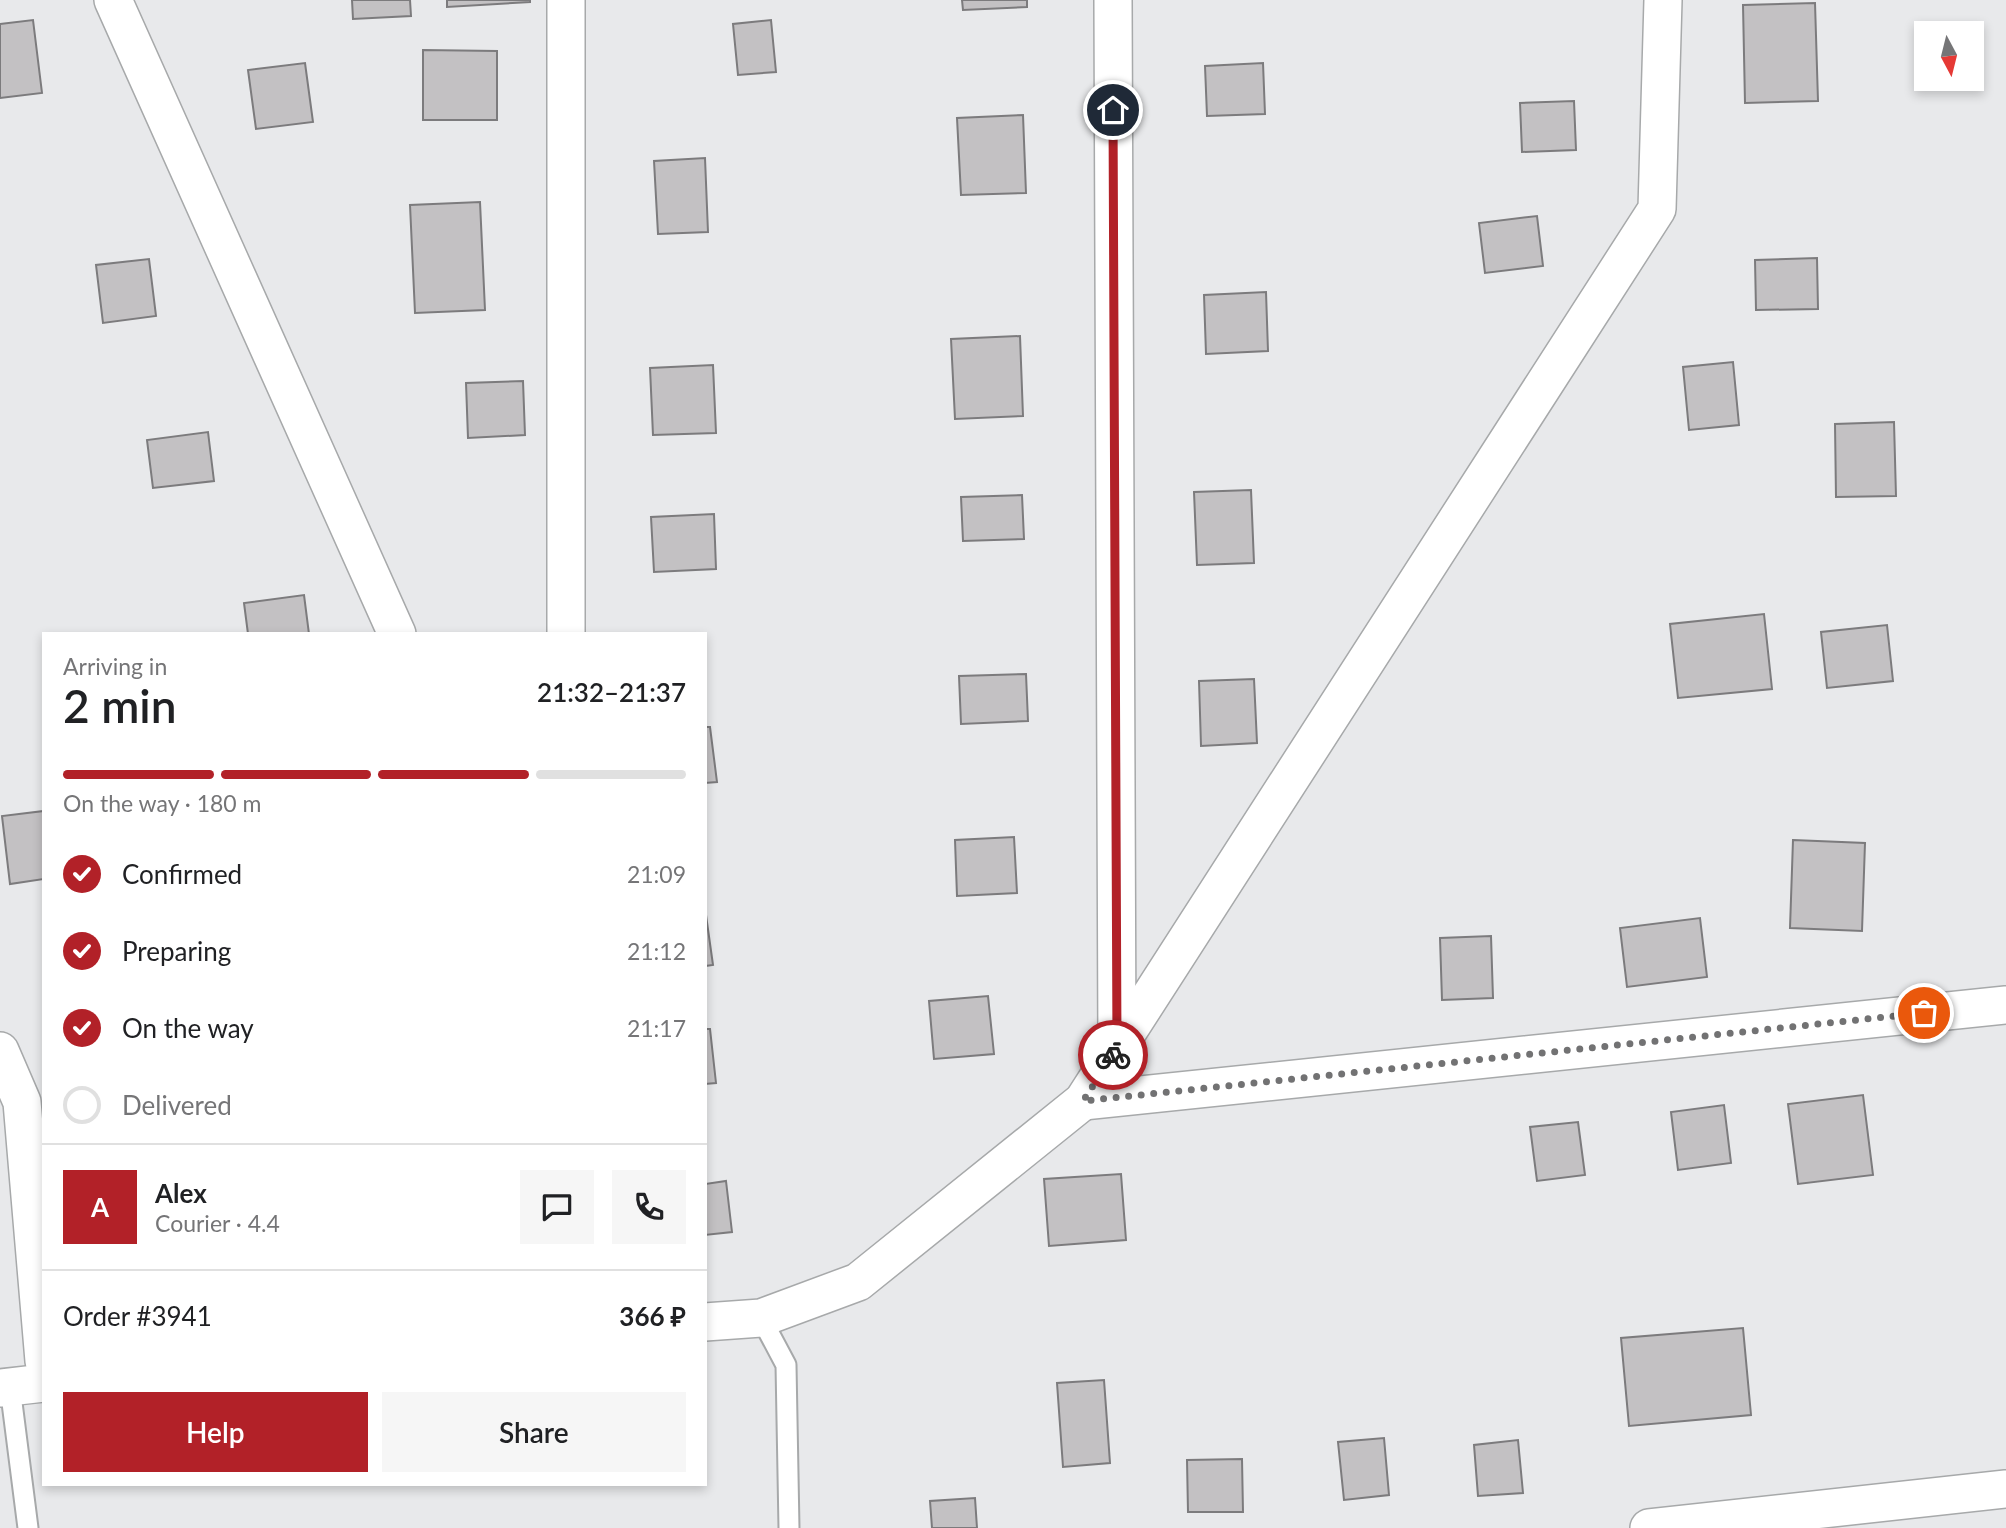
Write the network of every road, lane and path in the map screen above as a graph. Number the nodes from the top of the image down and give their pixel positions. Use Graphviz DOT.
graph roads {
  1 [pos="113,0"];
  2 [pos="566,0"];
  3 [pos="1113,0"];
  4 [pos="1662,0"];
  5 [pos="396,632"];
  6 [pos="566,632"];
  7 [pos="2006,1005"];
  8 [pos="1117,1048"];
  9 [pos="0,1051"];
  10 [pos="1083,1101"];
  11 [pos="761,1318"];
  12 [pos="707,1322"];
  13 [pos="42,1337"];
  14 [pos="18,1386"];
  15 [pos="2006,1489"];
  16 [pos="28,1528"];
  17 [pos="789,1528"];
  18 [pos="1649,1528"];
  1 -- 5 [label="street"];
  2 -- 6 [label="street"];
  3 -- 8 [label="street"];
  4 -- 8 [label="street"];
  7 -- 10 [label="street"];
  8 -- 10 [label="street"];
  9 -- 13 [label="street"];
  10 -- 11 [label="street"];
  11 -- 12 [label="street"];
  11 -- 17 [label="lane"];
  14 -- 16 [label="lane"];
  15 -- 18 [label="street"];
}
